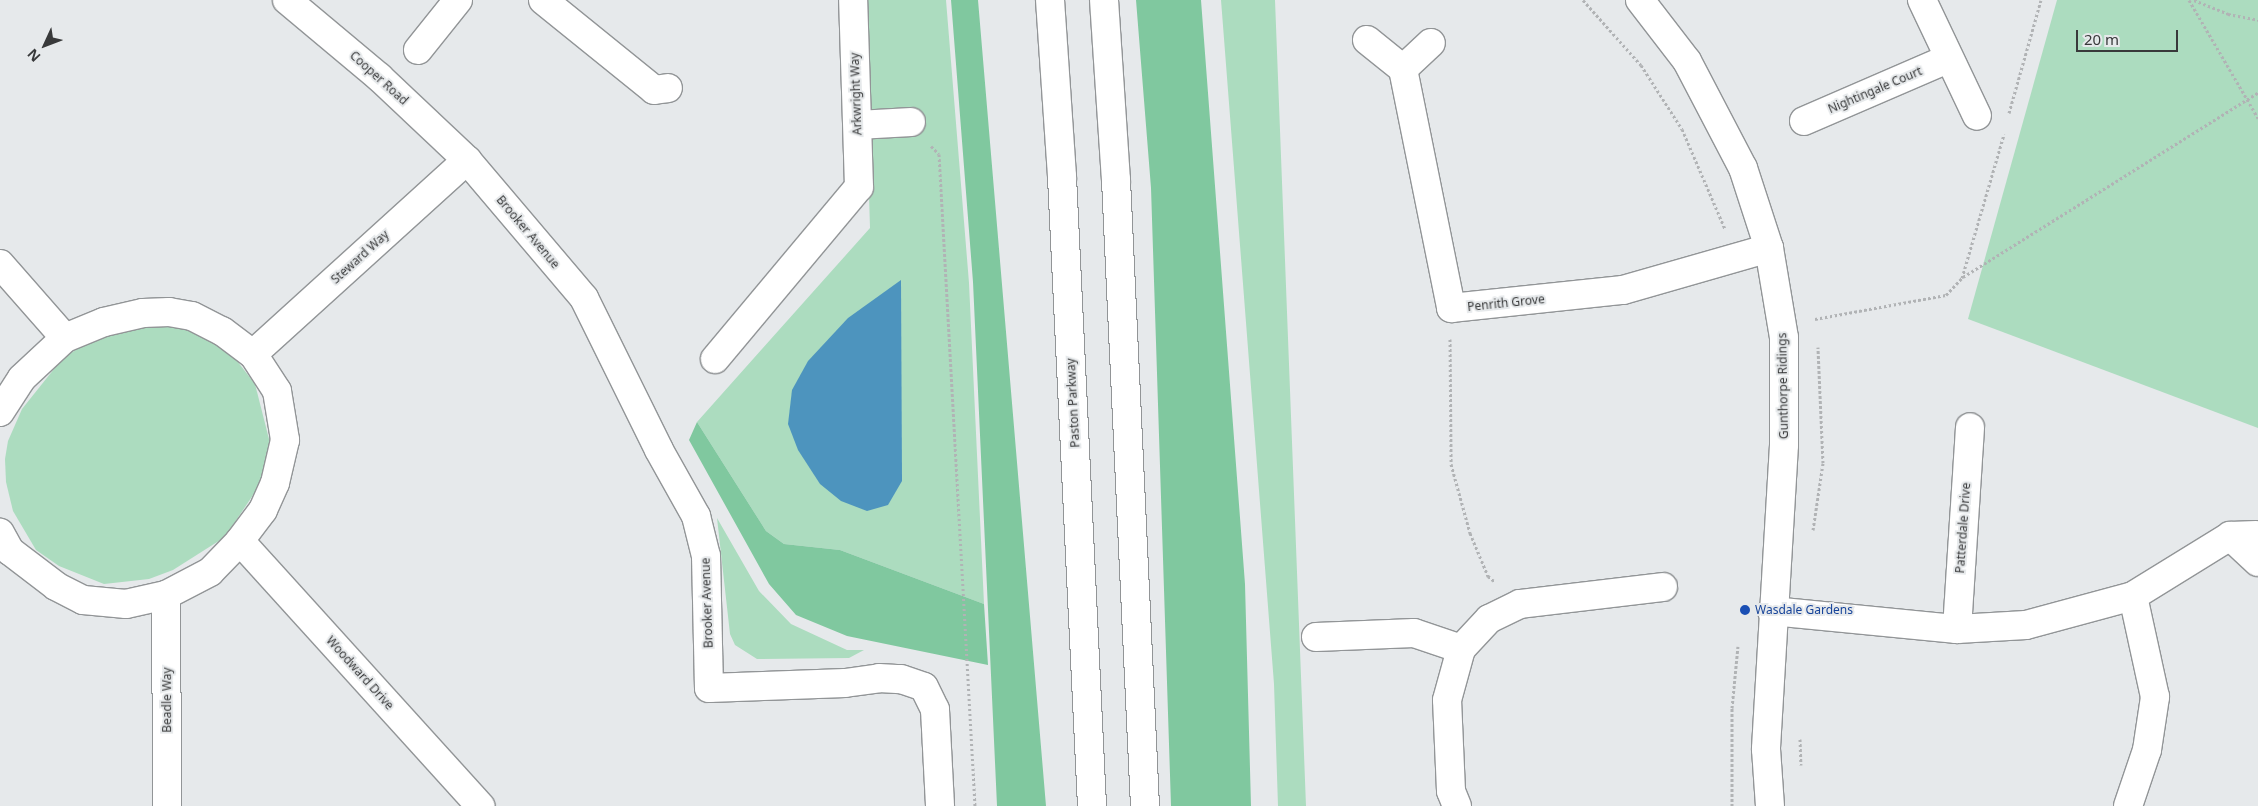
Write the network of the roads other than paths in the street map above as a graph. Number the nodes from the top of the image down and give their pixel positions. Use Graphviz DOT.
graph roads {
  1 [pos="288,0"];
  2 [pos="458,0"];
  3 [pos="543,0"];
  4 [pos="853,0"];
  5 [pos="1050,0"];
  6 [pos="1104,0"];
  7 [pos="1640,0"];
  8 [pos="1922,0"];
  9 [pos="1367,40"];
  10 [pos="1431,43"];
  11 [pos="418,50"];
  12 [pos="1947,59"];
  13 [pos="1403,69"];
  14 [pos="668,88"];
  15 [pos="1976,116"];
  16 [pos="1804,121"];
  17 [pos="911,122"];
  18 [pos="858,125"];
  19 [pos="467,160"];
  20 [pos="1769,248"];
  21 [pos="0,264"];
  22 [pos="65,338"];
  23 [pos="253,354"];
  24 [pos="715,359"];
  25 [pos="0,412"];
  26 [pos="1970,427"];
  27 [pos="0,534"];
  28 [pos="240,541"];
  29 [pos="2258,562"];
  30 [pos="1663,588"];
  31 [pos="166,595"];
  32 [pos="2133,596"];
  33 [pos="1772,611"];
  34 [pos="1957,629"];
  35 [pos="1316,637"];
  36 [pos="1461,649"];
  37 [pos="168,806"];
  38 [pos="480,806"];
  39 [pos="940,806"];
  40 [pos="1092,806"];
  41 [pos="1145,806"];
  42 [pos="1458,806"];
  43 [pos="1770,806"];
  44 [pos="2128,806"];
  1 -- 19 [label="main road, Cooper Road"];
  2 -- 11 [label="main road"];
  3 -- 14 [label="main road"];
  4 -- 18 [label="main road, Arkwright Way"];
  5 -- 40 [label="main road, Paston Parkway"];
  6 -- 41 [label="main road"];
  7 -- 20 [label="main road, Gunthorpe Ridings"];
  8 -- 12 [label="main road"];
  9 -- 13 [label="main road"];
  10 -- 13 [label="main road"];
  12 -- 15 [label="main road"];
  12 -- 16 [label="main road, Nightingale Court"];
  13 -- 20 [label="main road, Penrith Grove"];
  17 -- 18 [label="main road"];
  18 -- 24 [label="main road, Arkwright Way"];
  19 -- 23 [label="main road, Steward Way"];
  19 -- 39 [label="main road, Brooker Avenue"];
  20 -- 33 [label="main road, Gunthorpe Ridings"];
  21 -- 22 [label="main road"];
  22 -- 23 [label="main road"];
  22 -- 25 [label="main road"];
  23 -- 28 [label="main road"];
  26 -- 34 [label="main road, Patterdale Drive"];
  27 -- 31 [label="main road"];
  28 -- 31 [label="main road"];
  28 -- 38 [label="main road, Woodward Drive"];
  29 -- 32 [label="main road"];
  30 -- 36 [label="main road"];
  31 -- 37 [label="main road, Beadle Way"];
  32 -- 34 [label="main road"];
  32 -- 44 [label="main road"];
  33 -- 34 [label="main road"];
  33 -- 43 [label="main road, Gunthorpe Ridings"];
  35 -- 36 [label="main road"];
  36 -- 42 [label="main road"];
}
